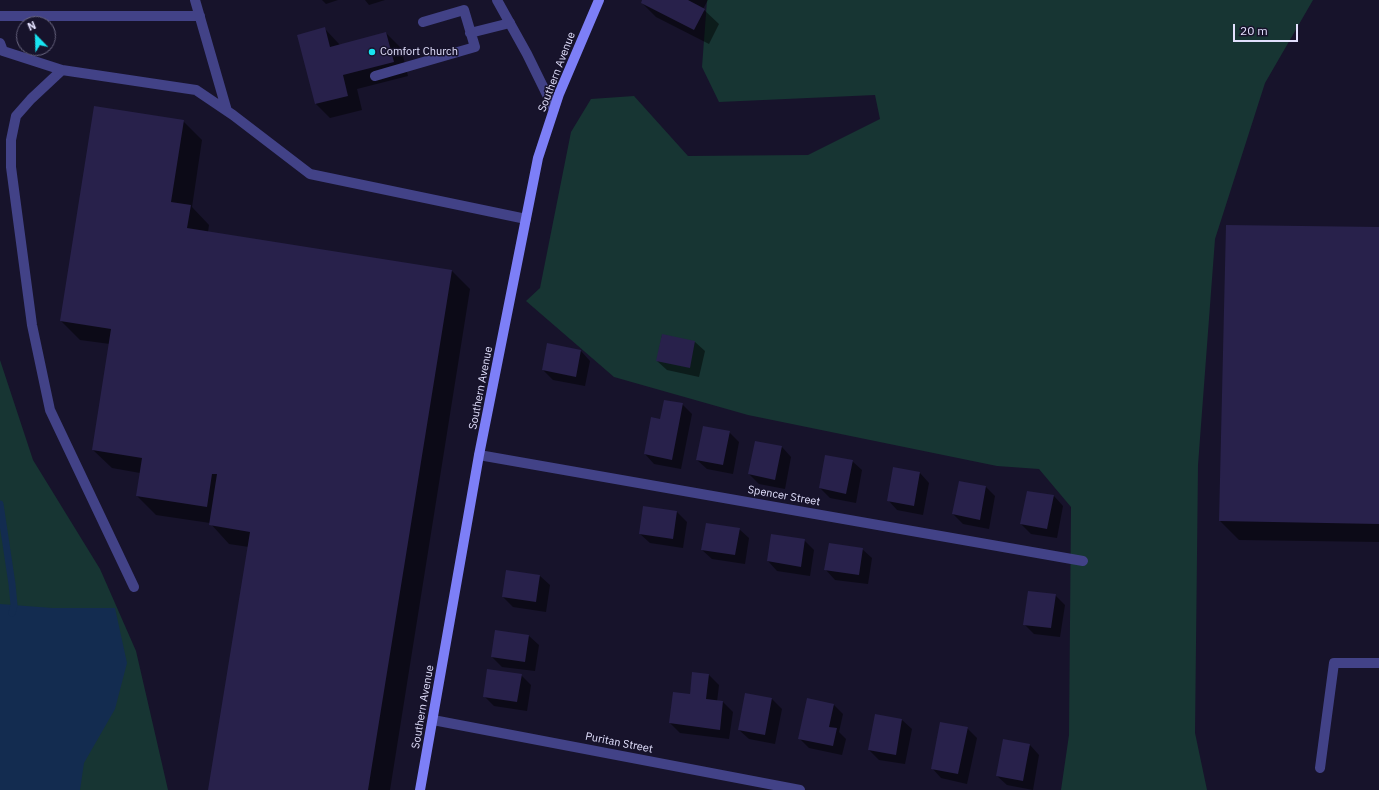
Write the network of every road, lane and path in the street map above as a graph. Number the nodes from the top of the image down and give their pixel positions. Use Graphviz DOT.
graph roads {
  1 [pos="195,0"];
  2 [pos="497,0"];
  3 [pos="599,0"];
  4 [pos="0,16"];
  5 [pos="200,16"];
  6 [pos="423,22"];
  7 [pos="510,23"];
  8 [pos="470,32"];
  9 [pos="0,43"];
  10 [pos="62,70"];
  11 [pos="374,76"];
  12 [pos="554,109"];
  13 [pos="227,111"];
  14 [pos="526,220"];
  15 [pos="480,455"];
  16 [pos="1084,561"];
  17 [pos="134,587"];
  18 [pos="1379,663"];
  19 [pos="433,720"];
  20 [pos="1320,768"];
  21 [pos="420,790"];
  22 [pos="800,790"];
  1 -- 5 [label="street"];
  2 -- 7 [label="street"];
  3 -- 12 [label="main road, Southern Avenue"];
  4 -- 5 [label="street"];
  5 -- 13 [label="street"];
  6 -- 8 [label="street"];
  7 -- 8 [label="street"];
  7 -- 12 [label="street"];
  8 -- 11 [label="street"];
  9 -- 10 [label="street"];
  10 -- 13 [label="street"];
  10 -- 17 [label="street"];
  12 -- 14 [label="main road, Southern Avenue"];
  13 -- 14 [label="street"];
  14 -- 15 [label="main road, Southern Avenue"];
  15 -- 16 [label="street, Spencer Street"];
  15 -- 19 [label="main road, Southern Avenue"];
  18 -- 20 [label="street"];
  19 -- 21 [label="main road, Southern Avenue"];
  19 -- 22 [label="street, Puritan Street"];
}
